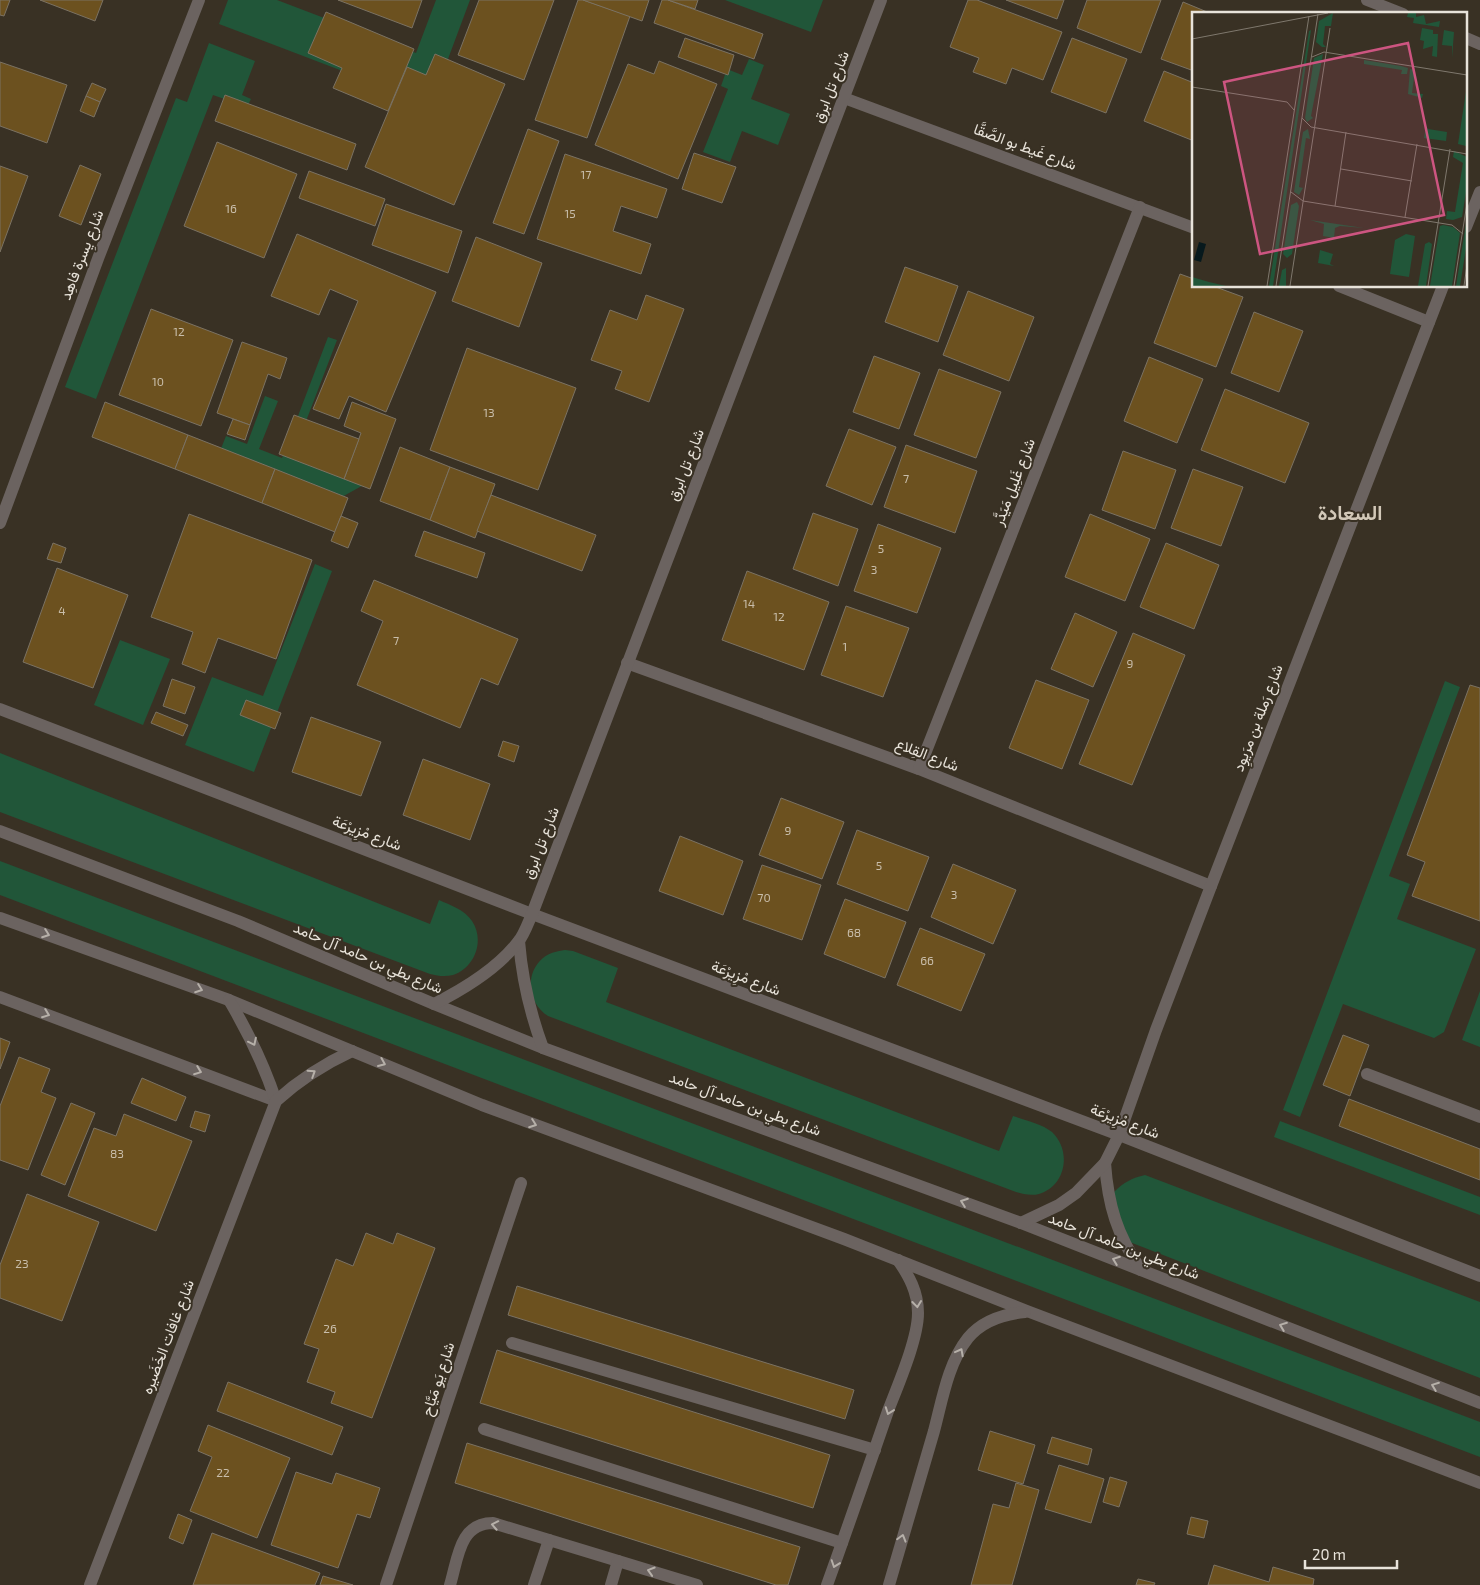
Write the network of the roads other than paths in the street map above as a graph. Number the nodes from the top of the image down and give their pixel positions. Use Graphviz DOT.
graph roads {
  1 [pos="199,0"];
  2 [pos="881,0"];
  3 [pos="1367,0"];
  4 [pos="1398,12"];
  5 [pos="1468,39"];
  6 [pos="1480,44"];
  7 [pos="844,98"];
  8 [pos="1480,192"];
  9 [pos="1140,207"];
  10 [pos="1468,222"];
  11 [pos="1192,227"];
  12 [pos="1344,288"];
  13 [pos="1442,288"];
  14 [pos="1429,322"];
  15 [pos="0,523"];
  16 [pos="628,663"];
  17 [pos="0,709"];
  18 [pos="919,769"];
  19 [pos="0,831"];
  20 [pos="1211,886"];
  21 [pos="532,914"];
  22 [pos="0,918"];
  23 [pos="519,941"];
  24 [pos="0,997"];
  25 [pos="228,1000"];
  26 [pos="434,1004"];
  27 [pos="543,1048"];
  28 [pos="352,1051"];
  29 [pos="1367,1074"];
  30 [pos="276,1101"];
  31 [pos="1480,1117"];
  32 [pos="1119,1136"];
  33 [pos="1106,1163"];
  34 [pos="521,1183"];
  35 [pos="1021,1223"];
  36 [pos="898,1260"];
  37 [pos="1141,1270"];
  38 [pos="1480,1276"];
  39 [pos="1027,1312"];
  40 [pos="512,1343"];
  41 [pos="1480,1403"];
  42 [pos="484,1429"];
  43 [pos="875,1450"];
  44 [pos="1480,1483"];
  45 [pos="549,1540"];
  46 [pos="842,1542"];
  47 [pos="618,1561"];
  48 [pos="90,1585"];
  49 [pos="386,1585"];
  50 [pos="450,1585"];
  51 [pos="534,1585"];
  52 [pos="611,1585"];
  53 [pos="697,1585"];
  54 [pos="828,1585"];
  55 [pos="889,1585"];
  1 -- 15 [label="street, شارع يِسرة فاهِد"];
  2 -- 7 [label="street, شارع تل ابرق"];
  3 -- 4 [label="street"];
  5 -- 6 [label="street"];
  7 -- 9 [label="street, شارع غَيط بو الصَّقَّا"];
  7 -- 16 [label="street, شارع تل ابرق"];
  8 -- 10 [label="street"];
  9 -- 11 [label="street, شارع غَيط بو الصَّقَّا"];
  9 -- 18 [label="street, شارع غَلِيل مَيَدَّر"];
  12 -- 14 [label="street"];
  13 -- 14 [label="street, شارع رَملة بن مرَيوِد"];
  14 -- 20 [label="street, شارع رَملة بن مرَيوِد"];
  16 -- 18 [label="street, شارع القِلاع"];
  16 -- 21 [label="street, شارع تل ابرق"];
  17 -- 21 [label="street, شارع مْزِيرْعَة"];
  18 -- 20 [label="street, شارع القِلاع"];
  19 -- 26 [label="street, شارع بطي بن حامد آل حامد"];
  20 -- 32 [label="street, شارع رَملة بن مرَيوِد"];
  21 -- 23 [label="street, شارع تل ابرق"];
  21 -- 32 [label="street, شارع مْزِيرْعَة"];
  22 -- 25 [label="street, one-way"];
  23 -- 26 [label="street, شارع تل ابرق"];
  23 -- 27 [label="street"];
  24 -- 30 [label="street, one-way"];
  25 -- 28 [label="street"];
  25 -- 30 [label="street, one-way"];
  26 -- 27 [label="street, شارع بطي بن حامد آل حامد"];
  35 -- 27 [label="street, شارع بطي بن حامد آل حامد, one-way"];
  30 -- 28 [label="street, شارع غافات الخَضَيره, one-way"];
  28 -- 36 [label="street, one-way"];
  29 -- 31 [label="street"];
  30 -- 48 [label="street, شارع غافات الخَضَيره"];
  32 -- 33 [label="street, شارع رَملة بن مرَيوِد"];
  32 -- 38 [label="street, شارع مْزِيرْعَة"];
  33 -- 35 [label="street, شارع رَملة بن مرَيوِد"];
  33 -- 37 [label="street, شارع رَملة بن مرَيوِد"];
  34 -- 49 [label="street, شارع يَو مَيَّاح"];
  37 -- 35 [label="street, شارع بطي بن حامد آل حامد, one-way"];
  36 -- 39 [label="street"];
  36 -- 43 [label="street, one-way"];
  41 -- 37 [label="street, شارع بطي بن حامد آل حامد, one-way"];
  39 -- 44 [label="street"];
  55 -- 39 [label="street, one-way"];
  40 -- 43 [label="street"];
  42 -- 46 [label="street"];
  43 -- 46 [label="street"];
  45 -- 47 [label="street"];
  45 -- 50 [label="street, one-way"];
  45 -- 51 [label="street"];
  46 -- 54 [label="street, one-way"];
  47 -- 52 [label="street"];
  53 -- 47 [label="street, one-way"];
}
